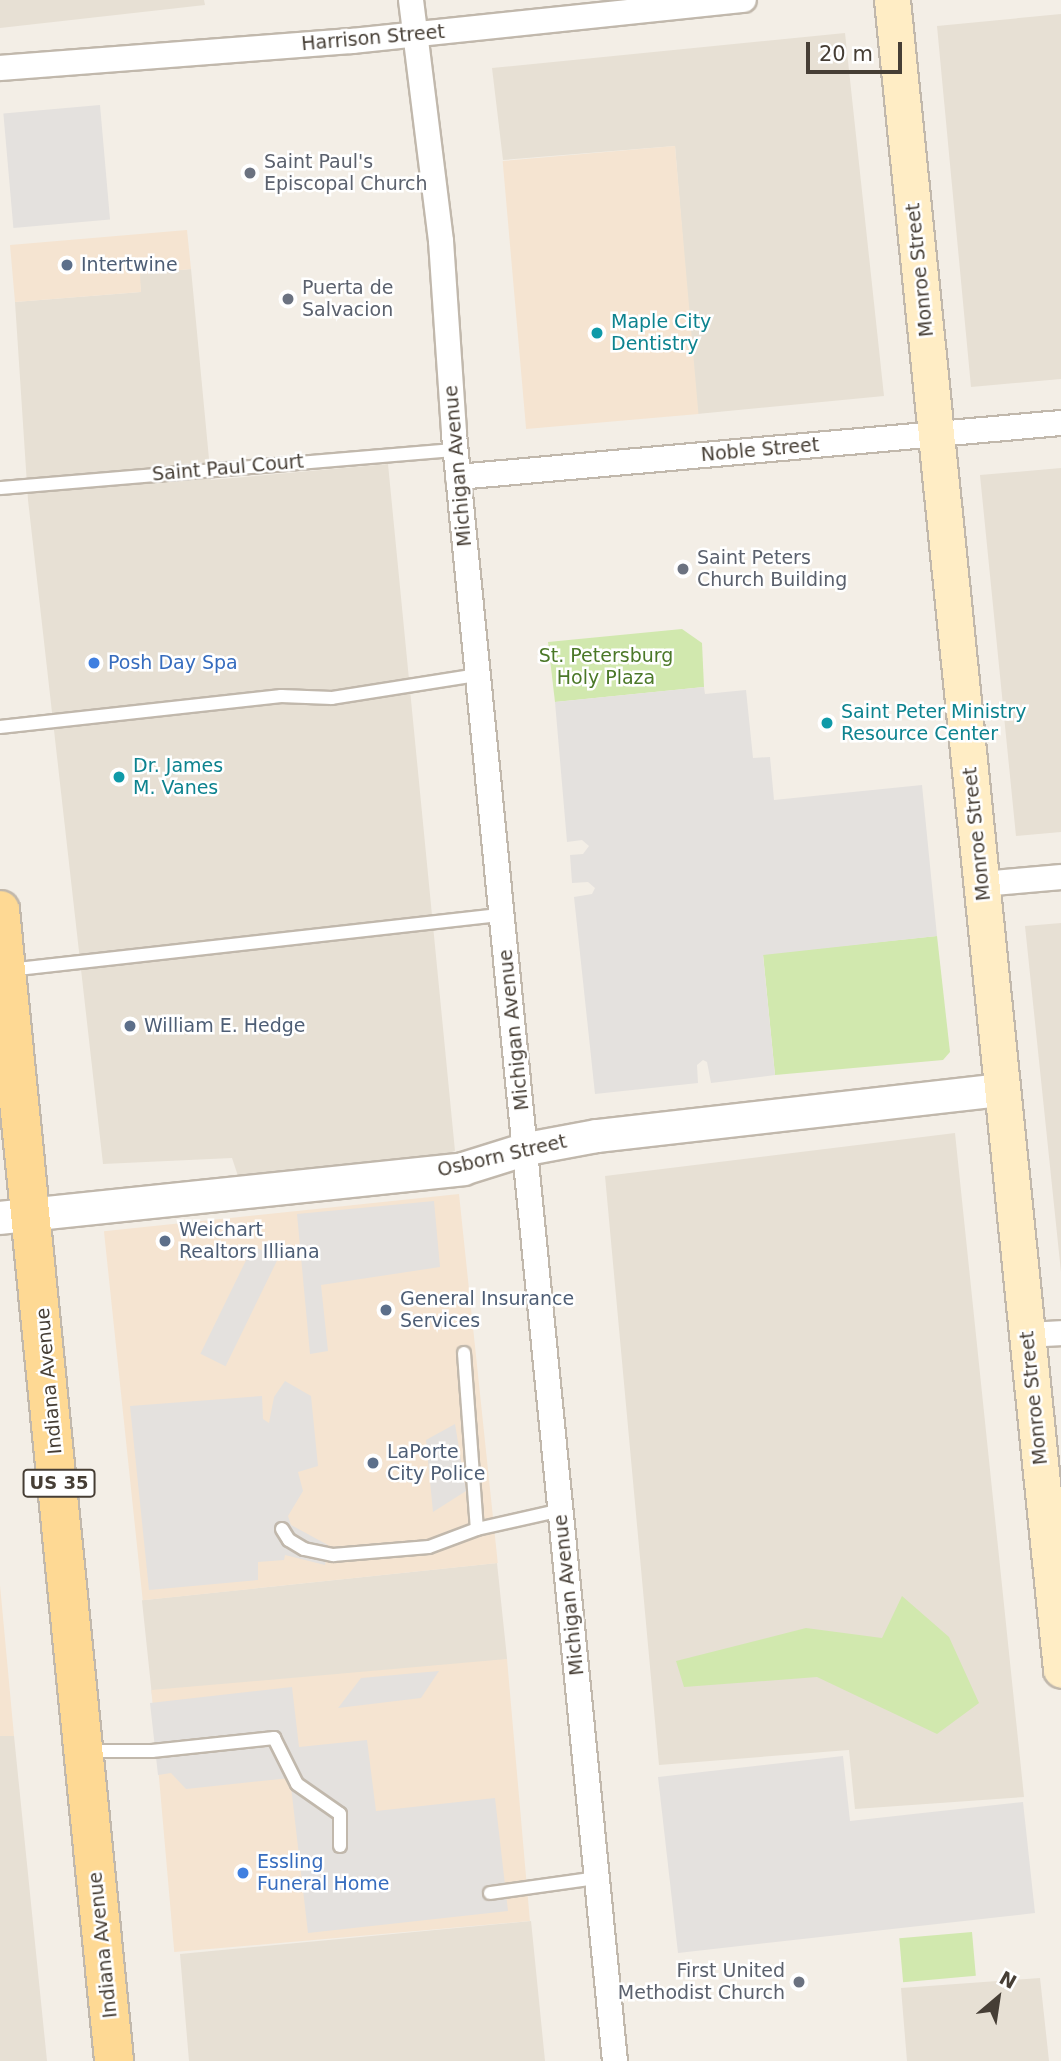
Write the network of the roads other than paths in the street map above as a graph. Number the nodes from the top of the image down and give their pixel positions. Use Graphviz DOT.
graph roads {
  1 [pos="411,0"];
  2 [pos="744,0"];
  3 [pos="892,0"];
  4 [pos="414,34"];
  5 [pos="0,68"];
  6 [pos="1061,423"];
  7 [pos="933,435"];
  8 [pos="456,450"];
  9 [pos="458,477"];
  10 [pos="0,488"];
  11 [pos="478,675"];
  12 [pos="0,727"];
  13 [pos="1061,877"];
  14 [pos="983,884"];
  15 [pos="0,911"];
  16 [pos="502,915"];
  17 [pos="6,970"];
  18 [pos="1003,1090"];
  19 [pos="527,1149"];
  20 [pos="16,1217"];
  21 [pos="1061,1333"];
  22 [pos="1027,1335"];
  23 [pos="464,1353"];
  24 [pos="561,1510"];
  25 [pos="282,1529"];
  26 [pos="477,1530"];
  27 [pos="1061,1669"];
  28 [pos="84,1751"];
  29 [pos="340,1846"];
  30 [pos="597,1878"];
  31 [pos="490,1893"];
  32 [pos="114,2061"];
  33 [pos="615,2061"];
  1 -- 4 [label="street, Michigan Avenue"];
  2 -- 4 [label="street, Harrison Street"];
  3 -- 7 [label="main road, Monroe Street"];
  4 -- 5 [label="street, Harrison Street"];
  4 -- 8 [label="street, Michigan Avenue"];
  6 -- 7 [label="street, Noble Street"];
  7 -- 9 [label="street, Noble Street"];
  7 -- 14 [label="main road, Monroe Street"];
  8 -- 9 [label="street, Michigan Avenue"];
  8 -- 10 [label="lane, Saint Paul Court"];
  9 -- 11 [label="street, Michigan Avenue"];
  11 -- 12 [label="lane"];
  11 -- 16 [label="street, Michigan Avenue"];
  13 -- 14 [label="street"];
  14 -- 18 [label="main road, Monroe Street"];
  15 -- 17 [label="main road, Indiana Avenue / US 35"];
  16 -- 17 [label="lane"];
  16 -- 19 [label="street, Michigan Avenue"];
  17 -- 20 [label="main road, Indiana Avenue / US 35"];
  18 -- 19 [label="street, Osborn Street"];
  18 -- 22 [label="main road, Monroe Street"];
  19 -- 20 [label="street, Osborn Street"];
  19 -- 24 [label="street, Michigan Avenue"];
  20 -- 28 [label="main road, Indiana Avenue / US 35"];
  21 -- 22 [label="street"];
  22 -- 27 [label="main road, Monroe Street"];
  23 -- 26 [label="lane"];
  24 -- 26 [label="lane"];
  24 -- 30 [label="street, Michigan Avenue"];
  25 -- 26 [label="lane"];
  28 -- 29 [label="lane"];
  28 -- 32 [label="main road, Indiana Avenue / US 35"];
  30 -- 31 [label="lane"];
  30 -- 33 [label="street, Michigan Avenue"];
}
